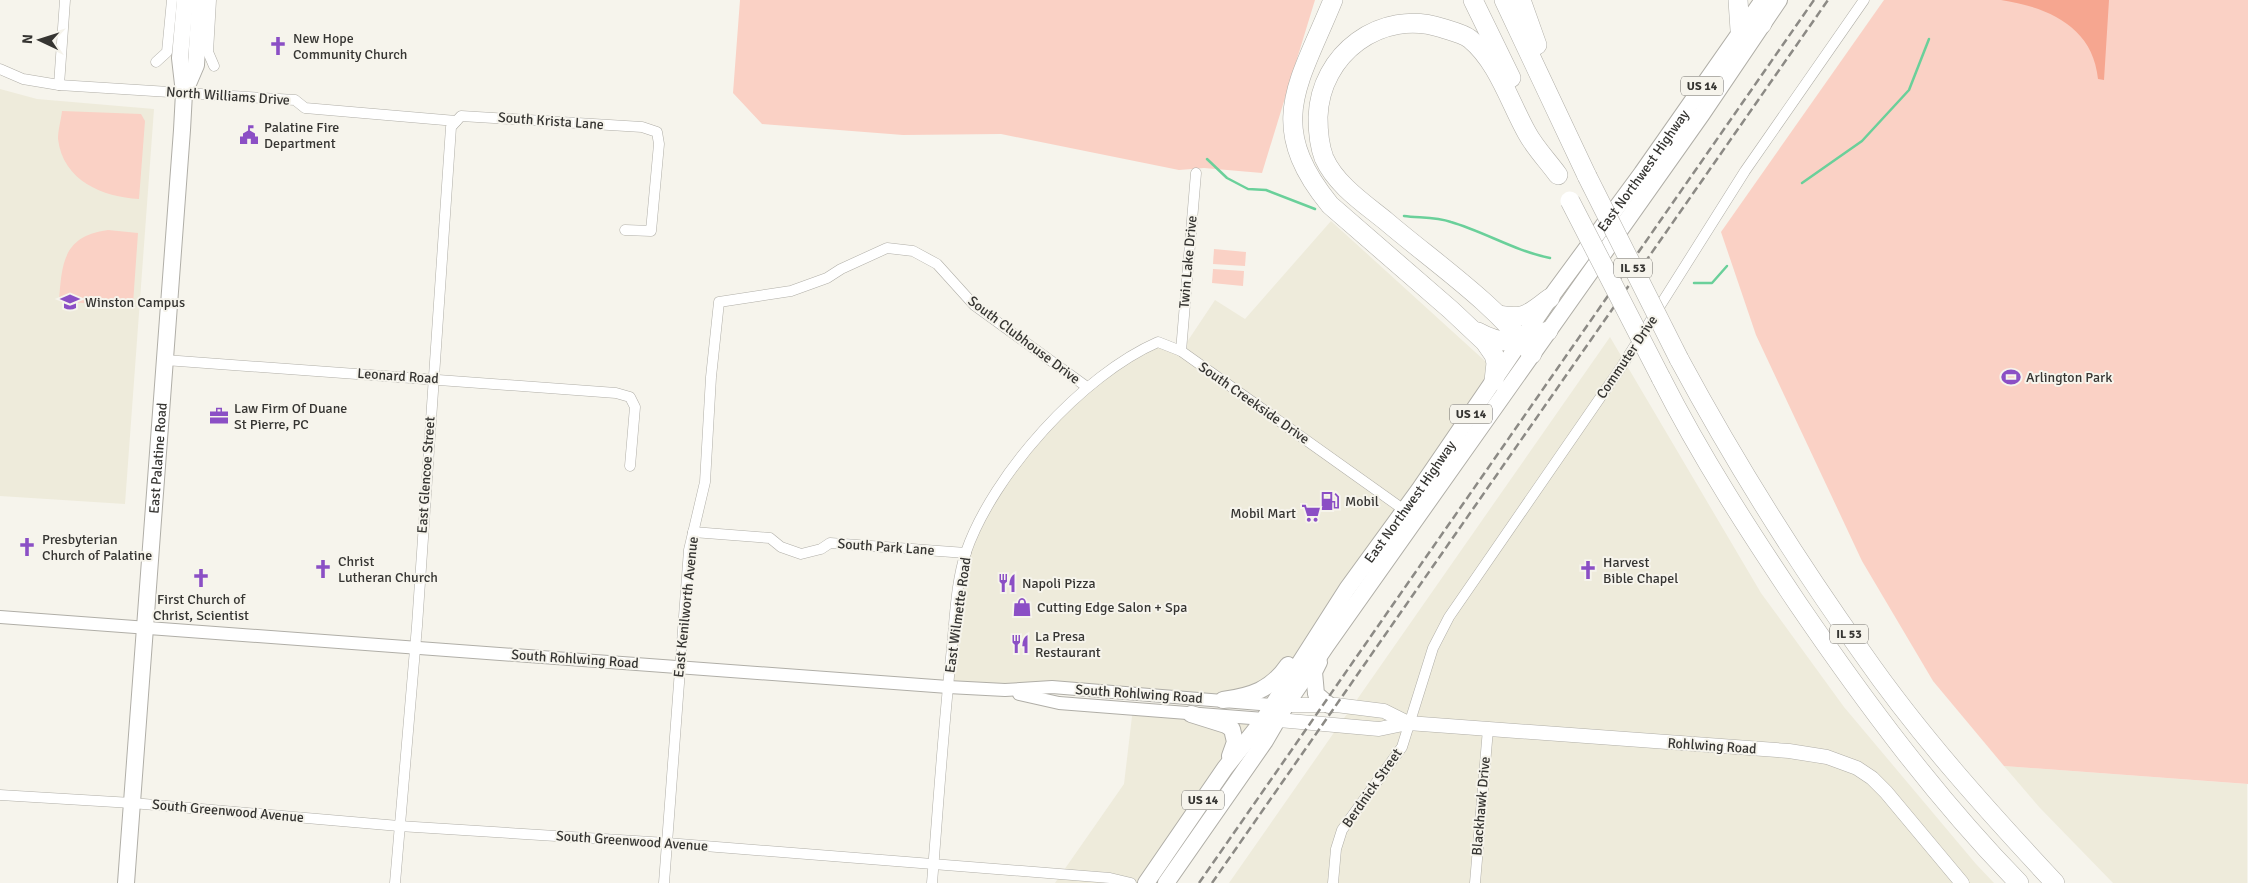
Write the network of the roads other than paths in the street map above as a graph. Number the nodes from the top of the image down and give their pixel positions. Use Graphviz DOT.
graph roads {
  1 [pos="65,0"];
  2 [pos="172,0"];
  3 [pos="185,0"];
  4 [pos="200,0"];
  5 [pos="211,0"];
  6 [pos="1333,0"];
  7 [pos="1473,0"];
  8 [pos="1504,0"];
  9 [pos="1521,0"];
  10 [pos="1738,0"];
  11 [pos="1765,0"];
  12 [pos="1779,0"];
  13 [pos="1864,0"];
  14 [pos="1762,24"];
  15 [pos="1740,30"];
  16 [pos="156,62"];
  17 [pos="214,66"];
  18 [pos="0,69"];
  19 [pos="59,85"];
  20 [pos="184,93"];
  21 [pos="453,124"];
  22 [pos="1573,145"];
  23 [pos="1196,174"];
  24 [pos="1558,175"];
  25 [pos="625,230"];
  26 [pos="1550,298"];
  27 [pos="719,302"];
  28 [pos="1499,315"];
  29 [pos="1472,329"];
  30 [pos="1548,331"];
  31 [pos="1527,348"];
  32 [pos="1181,351"];
  33 [pos="165,360"];
  34 [pos="432,379"];
  35 [pos="1494,381"];
  36 [pos="1087,387"];
  37 [pos="630,466"];
  38 [pos="1411,515"];
  39 [pos="693,532"];
  40 [pos="966,553"];
  41 [pos="1347,589"];
  42 [pos="0,617"];
  43 [pos="145,628"];
  44 [pos="1326,646"];
  45 [pos="415,647"];
  46 [pos="680,667"];
  47 [pos="948,687"];
  48 [pos="1005,690"];
  49 [pos="1223,700"];
  50 [pos="1329,705"];
  51 [pos="1275,712"];
  52 [pos="1192,714"];
  53 [pos="1408,723"];
  54 [pos="1488,729"];
  55 [pos="1225,768"];
  56 [pos="0,795"];
  57 [pos="132,803"];
  58 [pos="399,826"];
  59 [pos="667,843"];
  60 [pos="934,865"];
  61 [pos="126,883"];
  62 [pos="394,883"];
  63 [pos="664,883"];
  64 [pos="932,883"];
  65 [pos="1131,883"];
  66 [pos="1146,883"];
  67 [pos="1166,883"];
  68 [pos="1333,883"];
  69 [pos="1475,883"];
  70 [pos="1962,883"];
  71 [pos="2019,883"];
  72 [pos="2055,883"];
  1 -- 19 [label="street"];
  2 -- 16 [label="street"];
  3 -- 20 [label="main road"];
  4 -- 20 [label="main road"];
  5 -- 17 [label="street"];
  6 -- 29 [label="highway"];
  7 -- 24 [label="highway, IL 53"];
  8 -- 22 [label="highway, IL 53"];
  9 -- 22 [label="highway"];
  10 -- 15 [label="highway"];
  11 -- 14 [label="highway"];
  11 -- 15 [label="main road, East Northwest Highway / US 14"];
  12 -- 14 [label="main road, East Northwest Highway / US 14"];
  13 -- 53 [label="street, Commuter Drive"];
  14 -- 30 [label="main road, East Northwest Highway / US 14"];
  15 -- 26 [label="main road, East Northwest Highway / US 14"];
  18 -- 19 [label="street, North Williams Drive"];
  19 -- 20 [label="street, North Williams Drive"];
  20 -- 21 [label="street, North Williams Drive"];
  20 -- 33 [label="main road, East Palatine Road"];
  21 -- 25 [label="street, South Krista Lane"];
  21 -- 34 [label="street, East Glencoe Street"];
  22 -- 72 [label="highway, IL 53, bridge"];
  23 -- 32 [label="street, Twin Lake Drive"];
  24 -- 28 [label="highway"];
  24 -- 71 [label="highway, IL 53, bridge"];
  26 -- 28 [label="highway"];
  26 -- 31 [label="main road, East Northwest Highway / US 14"];
  27 -- 36 [label="street, South Clubhouse Drive"];
  27 -- 39 [label="street, East Kenilworth Avenue"];
  28 -- 31 [label="highway"];
  29 -- 31 [label="highway"];
  29 -- 35 [label="highway"];
  30 -- 31 [label="highway"];
  31 -- 35 [label="main road, East Northwest Highway / US 14"];
  31 -- 38 [label="main road, East Northwest Highway / US 14"];
  32 -- 36 [label="street, South Creekside Drive"];
  32 -- 38 [label="street, South Creekside Drive"];
  33 -- 34 [label="street, Leonard Road"];
  33 -- 43 [label="main road, East Palatine Road"];
  34 -- 37 [label="street, Leonard Road"];
  34 -- 45 [label="street, East Glencoe Street"];
  35 -- 38 [label="main road, East Northwest Highway / US 14"];
  36 -- 40 [label="street, East Wilmette Road"];
  38 -- 41 [label="main road, East Northwest Highway / US 14"];
  38 -- 44 [label="main road, East Northwest Highway / US 14"];
  39 -- 40 [label="street, South Park Lane"];
  39 -- 46 [label="street, East Kenilworth Avenue"];
  40 -- 47 [label="street, East Wilmette Road"];
  41 -- 49 [label="main road"];
  41 -- 51 [label="main road, East Northwest Highway / US 14"];
  42 -- 43 [label="street, South Rohlwing Road"];
  43 -- 45 [label="street, South Rohlwing Road"];
  43 -- 57 [label="main road, East Palatine Road"];
  44 -- 50 [label="main road"];
  44 -- 51 [label="main road, East Northwest Highway / US 14"];
  45 -- 46 [label="street, South Rohlwing Road"];
  45 -- 58 [label="street, East Glencoe Street"];
  46 -- 47 [label="street, South Rohlwing Road"];
  46 -- 59 [label="street, East Kenilworth Avenue"];
  47 -- 48 [label="street, South Rohlwing Road"];
  47 -- 60 [label="street, East Wilmette Road"];
  48 -- 49 [label="street, South Rohlwing Road"];
  48 -- 52 [label="street, South Rohlwing Road"];
  49 -- 51 [label="street, South Rohlwing Road"];
  50 -- 51 [label="main road, Rohlwing Road"];
  50 -- 53 [label="main road, Rohlwing Road"];
  51 -- 52 [label="street, South Rohlwing Road"];
  51 -- 53 [label="main road, Rohlwing Road"];
  51 -- 55 [label="main road, East Northwest Highway / US 14"];
  51 -- 67 [label="main road, East Northwest Highway / US 14"];
  52 -- 55 [label="main road"];
  53 -- 54 [label="main road, Rohlwing Road"];
  53 -- 68 [label="street, Berdnick Street"];
  54 -- 69 [label="street, Blackhawk Drive"];
  54 -- 70 [label="main road, Rohlwing Road"];
  55 -- 66 [label="main road, East Northwest Highway / US 14"];
  56 -- 57 [label="street, South Greenwood Avenue"];
  57 -- 58 [label="street, South Greenwood Avenue"];
  57 -- 61 [label="main road, East Palatine Road"];
  58 -- 59 [label="street, South Greenwood Avenue"];
  58 -- 62 [label="street, East Glencoe Street"];
  59 -- 60 [label="street, South Greenwood Avenue"];
  59 -- 63 [label="street, East Kenilworth Avenue"];
  60 -- 64 [label="street, East Wilmette Road"];
  60 -- 65 [label="street, South Greenwood Avenue"];
}
